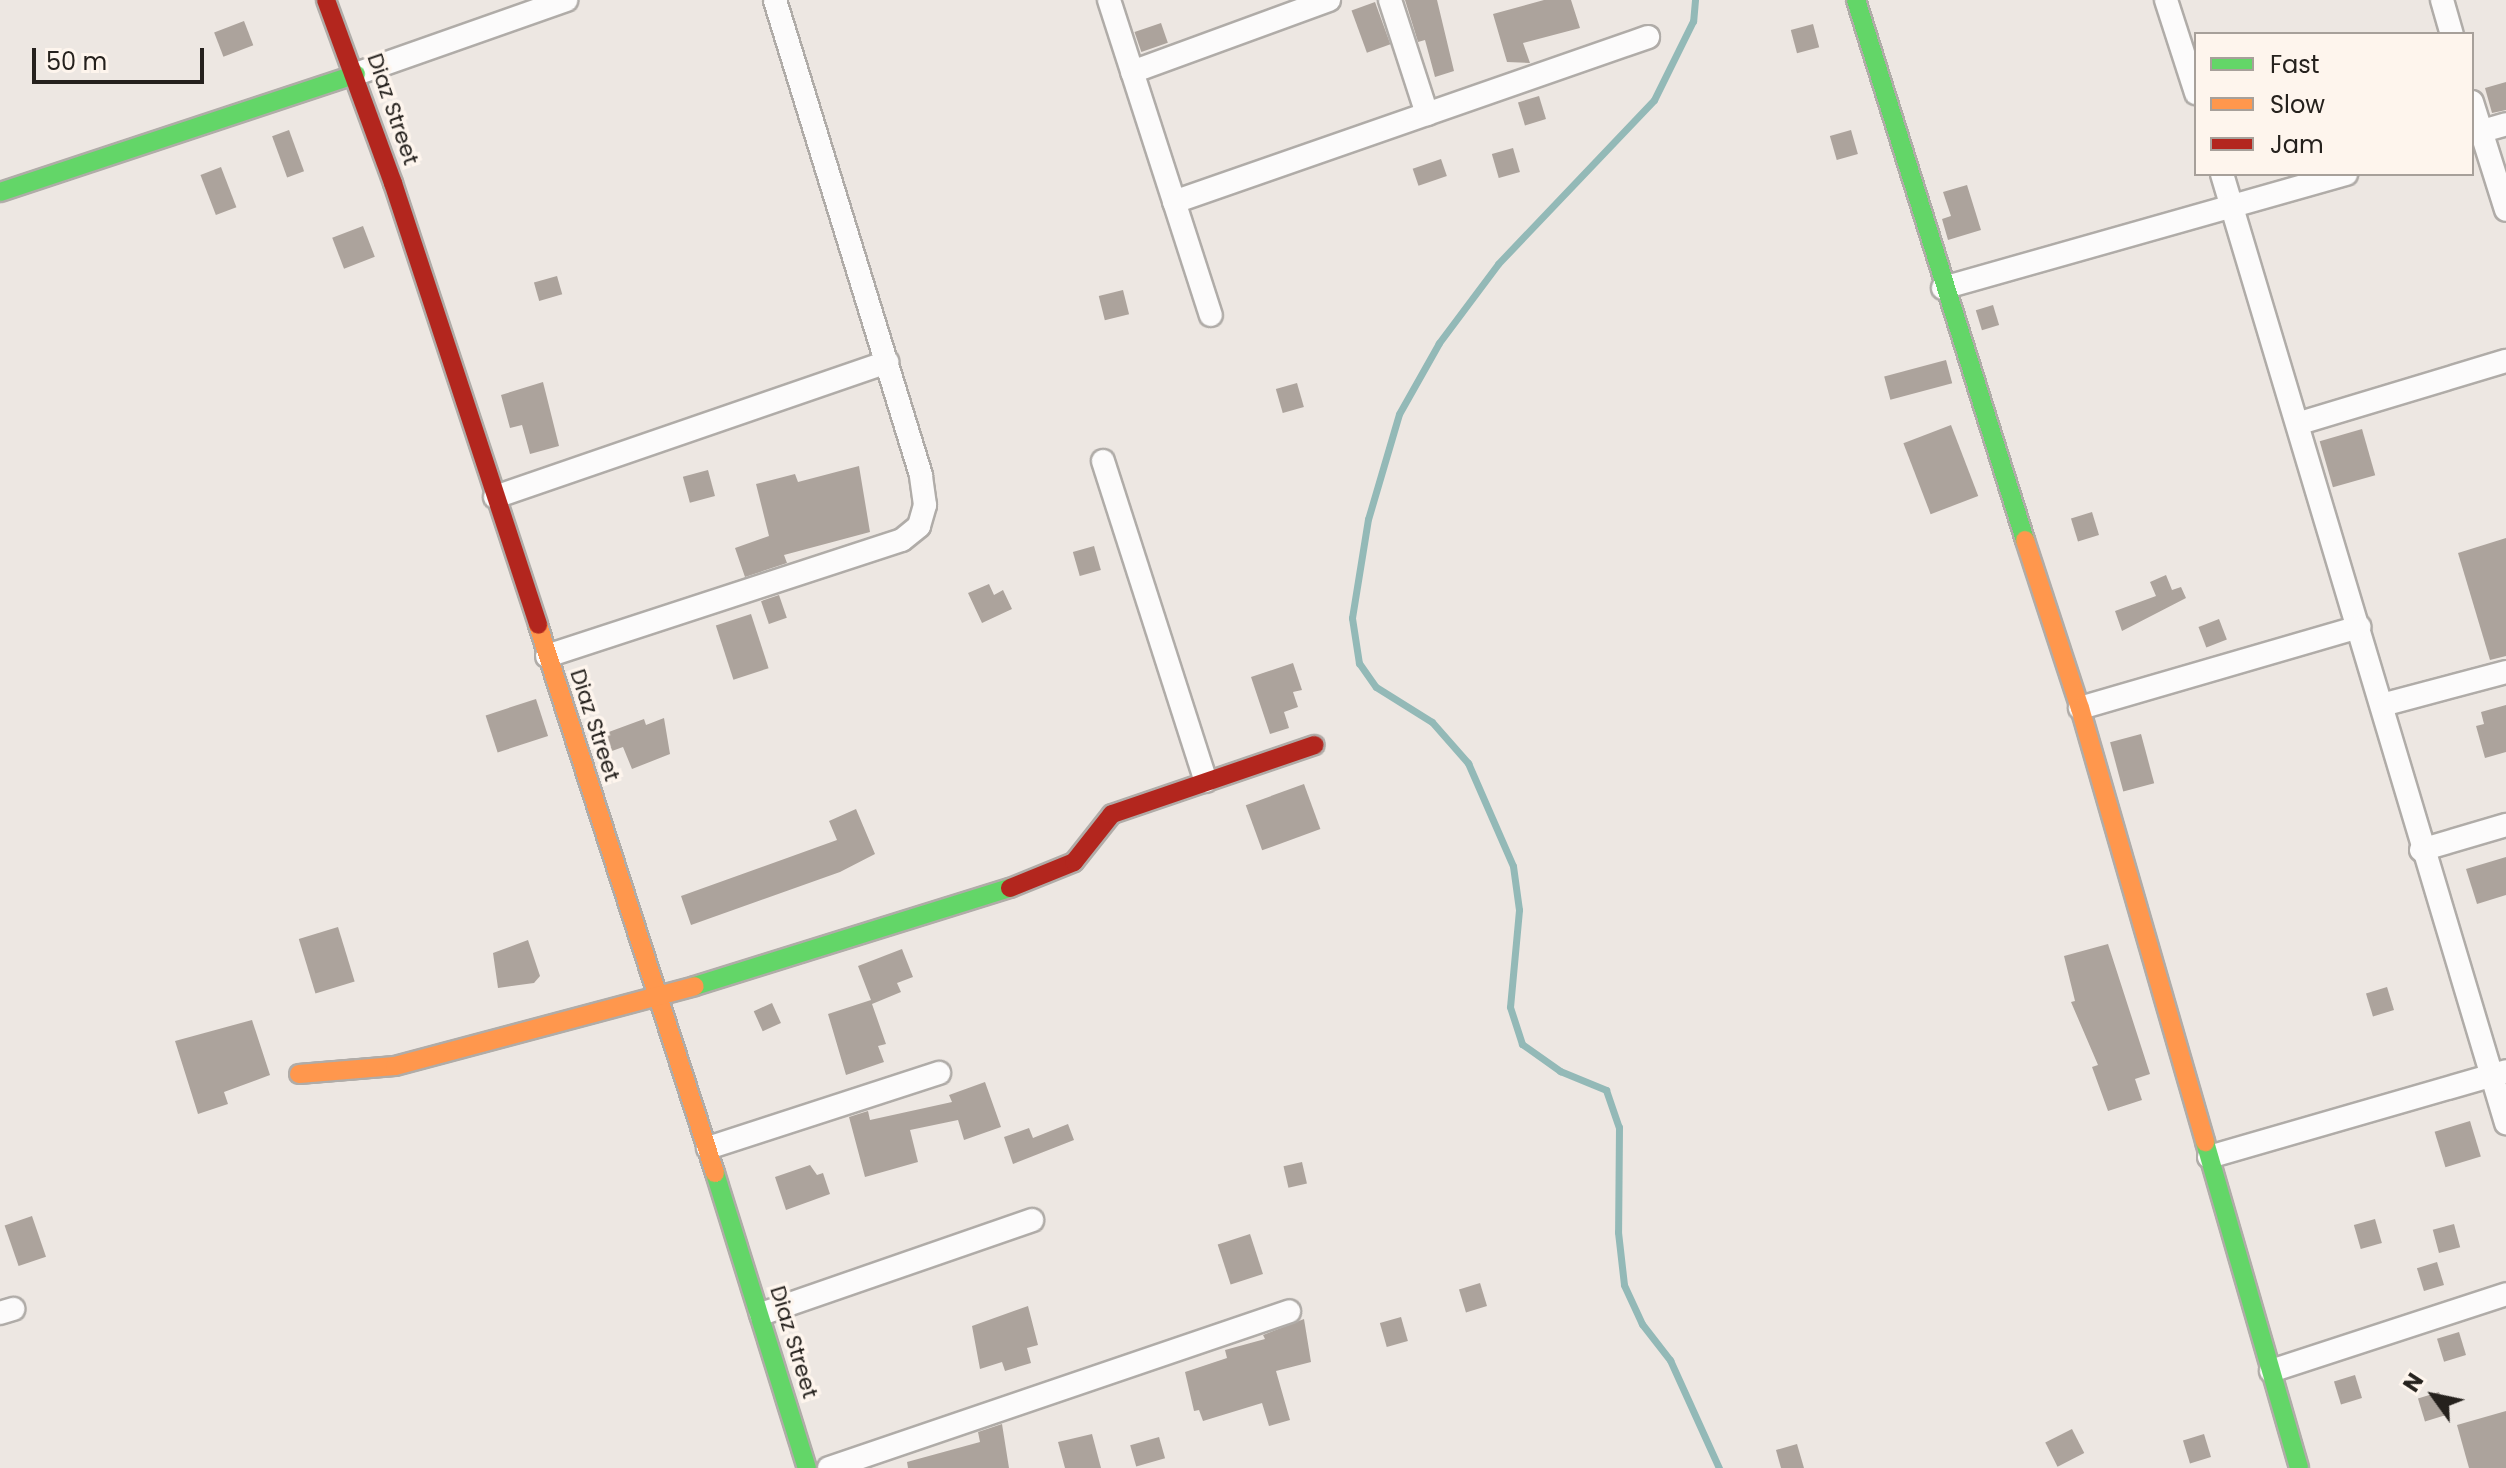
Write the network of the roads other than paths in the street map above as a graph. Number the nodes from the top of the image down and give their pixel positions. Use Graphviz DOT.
graph roads {
  1 [pos="326,0"];
  2 [pos="566,0"];
  3 [pos="775,0"];
  4 [pos="1109,0"];
  5 [pos="1329,0"];
  6 [pos="1390,0"];
  7 [pos="1856,0"];
  8 [pos="2166,0"];
  9 [pos="2442,0"];
  10 [pos="1270,10"];
  11 [pos="2451,32"];
  12 [pos="1648,37"];
  13 [pos="1132,72"];
  14 [pos="356,74"];
  15 [pos="2194,87"];
  16 [pos="1427,114"];
  17 [pos="2506,124"];
  18 [pos="2476,133"];
  19 [pos="2223,176"];
  20 [pos="2340,176"];
  21 [pos="0,192"];
  22 [pos="1174,202"];
  23 [pos="2233,209"];
  24 [pos="2506,210"];
  25 [pos="1943,288"];
  26 [pos="1211,315"];
  27 [pos="2506,361"];
  28 [pos="887,362"];
  29 [pos="2300,423"];
  30 [pos="1103,461"];
  31 [pos="495,497"];
  32 [pos="2359,627"];
  33 [pos="547,656"];
  34 [pos="2506,672"];
  35 [pos="2382,705"];
  36 [pos="2080,708"];
  37 [pos="1315,745"];
  38 [pos="1206,781"];
  39 [pos="2506,825"];
  40 [pos="2421,850"];
  41 [pos="660,997"];
  42 [pos="939,1073"];
  43 [pos="2498,1073"];
  44 [pos="299,1074"];
  45 [pos="2506,1123"];
  46 [pos="708,1148"];
  47 [pos="2209,1157"];
  48 [pos="1032,1220"];
  49 [pos="2506,1294"];
  50 [pos="1289,1311"];
  51 [pos="761,1314"];
  52 [pos="2271,1371"];
  53 [pos="807,1468"];
  54 [pos="829,1468"];
  55 [pos="2299,1468"];
  1 -- 14 [label="street, Diaz Street"];
  2 -- 14 [label="street"];
  3 -- 28 [label="street"];
  4 -- 13 [label="street"];
  5 -- 10 [label="street"];
  6 -- 16 [label="street"];
  7 -- 25 [label="street"];
  8 -- 15 [label="street"];
  9 -- 11 [label="street"];
  10 -- 13 [label="street"];
  12 -- 16 [label="street"];
  13 -- 22 [label="street"];
  14 -- 21 [label="street"];
  14 -- 31 [label="street, Diaz Street"];
  16 -- 22 [label="street"];
  17 -- 18 [label="street"];
  18 -- 24 [label="street"];
  19 -- 23 [label="street"];
  20 -- 23 [label="street"];
  22 -- 26 [label="street"];
  23 -- 25 [label="street"];
  23 -- 29 [label="street"];
  25 -- 36 [label="street"];
  27 -- 29 [label="street"];
  28 -- 31 [label="street"];
  28 -- 33 [label="street"];
  29 -- 32 [label="street"];
  30 -- 38 [label="street"];
  31 -- 33 [label="street, Diaz Street"];
  32 -- 35 [label="street"];
  32 -- 36 [label="street"];
  33 -- 41 [label="street, Diaz Street"];
  34 -- 35 [label="street"];
  35 -- 40 [label="street"];
  36 -- 47 [label="street"];
  37 -- 38 [label="street"];
  38 -- 41 [label="street"];
  39 -- 40 [label="street"];
  40 -- 43 [label="street"];
  41 -- 44 [label="street"];
  41 -- 46 [label="street, Diaz Street"];
  42 -- 46 [label="street"];
  43 -- 45 [label="street"];
  43 -- 47 [label="street"];
  46 -- 51 [label="street, Diaz Street"];
  47 -- 52 [label="street"];
  48 -- 51 [label="street"];
  49 -- 52 [label="street"];
  50 -- 54 [label="street"];
  51 -- 53 [label="street, Diaz Street"];
  52 -- 55 [label="street"];
}
